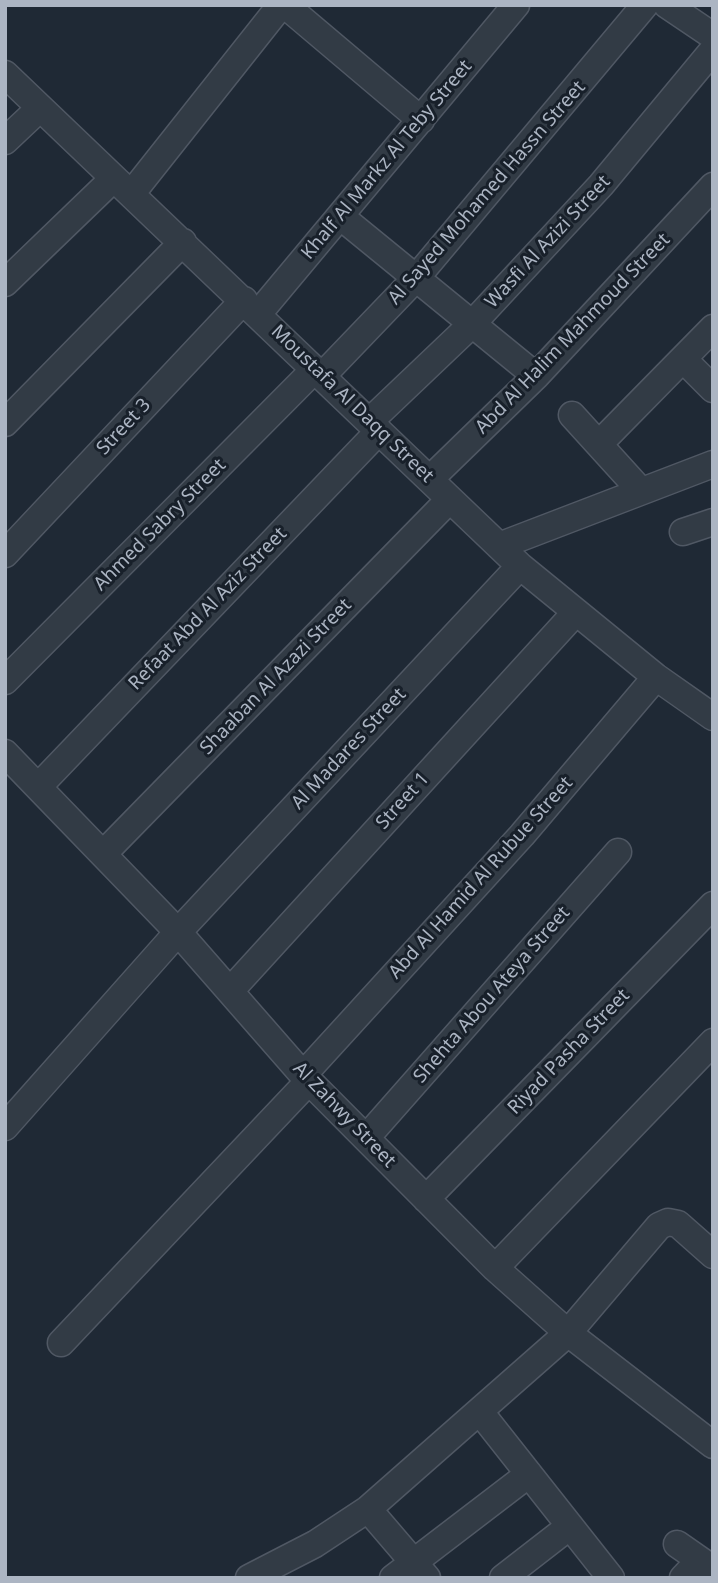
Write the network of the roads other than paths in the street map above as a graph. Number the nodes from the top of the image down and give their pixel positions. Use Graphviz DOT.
graph roads {
  1 [pos="283,5"];
  2 [pos="516,5"];
  3 [pos="645,5"];
  4 [pos="667,5"];
  5 [pos="713,36"];
  6 [pos="713,50"];
  7 [pos="5,74"];
  8 [pos="40,108"];
  9 [pos="421,120"];
  10 [pos="5,141"];
  11 [pos="123,185"];
  12 [pos="713,186"];
  13 [pos="340,216"];
  14 [pos="183,242"];
  15 [pos="416,278"];
  16 [pos="5,284"];
  17 [pos="251,307"];
  18 [pos="472,324"];
  19 [pos="713,328"];
  20 [pos="683,359"];
  21 [pos="319,373"];
  22 [pos="536,376"];
  23 [pos="713,389"];
  24 [pos="572,415"];
  25 [pos="5,423"];
  26 [pos="374,426"];
  27 [pos="599,444"];
  28 [pos="713,464"];
  29 [pos="430,479"];
  30 [pos="641,491"];
  31 [pos="450,499"];
  32 [pos="713,522"];
  33 [pos="683,532"];
  34 [pos="499,546"];
  35 [pos="5,554"];
  36 [pos="520,566"];
  37 [pos="576,612"];
  38 [pos="656,677"];
  39 [pos="5,681"];
  40 [pos="713,717"];
  41 [pos="5,754"];
  42 [pos="38,787"];
  43 [pos="618,852"];
  44 [pos="103,854"];
  45 [pos="713,905"];
  46 [pos="178,932"];
  47 [pos="230,991"];
  48 [pos="713,1042"];
  49 [pos="306,1078"];
  50 [pos="5,1126"];
  51 [pos="366,1138"];
  52 [pos="426,1199"];
  53 [pos="713,1255"];
  54 [pos="495,1268"];
  55 [pos="568,1334"];
  56 [pos="61,1343"];
  57 [pos="480,1412"];
  58 [pos="713,1445"];
  59 [pos="529,1474"];
  60 [pos="368,1509"];
  61 [pos="570,1526"];
  62 [pos="677,1544"];
  63 [pos="698,1569"];
  64 [pos="411,1572"];
  65 [pos="255,1577"];
  66 [pos="503,1578"];
  67 [pos="611,1578"];
  1 -- 9 [label="street"];
  1 -- 11 [label="street"];
  2 -- 9 [label="street, Khalf Al Markz Al Teby Street"];
  3 -- 15 [label="street, Al Sayed Mohamed Hassn Street"];
  4 -- 5 [label="street"];
  6 -- 18 [label="street, Wasfi Al Azizi Street"];
  7 -- 8 [label="street, Moustafa Al Daqq Street"];
  8 -- 10 [label="street"];
  8 -- 11 [label="street, Moustafa Al Daqq Street"];
  9 -- 13 [label="street, Khalf Al Markz Al Teby Street"];
  11 -- 14 [label="street, Moustafa Al Daqq Street"];
  11 -- 16 [label="street"];
  12 -- 22 [label="street, Abd Al Halim Mahmoud Street"];
  13 -- 15 [label="street"];
  13 -- 17 [label="street, Khalf Al Markz Al Teby Street"];
  14 -- 17 [label="street, Moustafa Al Daqq Street"];
  14 -- 25 [label="street"];
  15 -- 18 [label="street"];
  15 -- 21 [label="street, Al Sayed Mohamed Hassn Street"];
  17 -- 21 [label="street, Moustafa Al Daqq Street"];
  17 -- 35 [label="street, Street 3"];
  18 -- 22 [label="street"];
  18 -- 26 [label="street, Wasfi Al Azizi Street"];
  19 -- 20 [label="street"];
  20 -- 23 [label="street"];
  20 -- 27 [label="street"];
  21 -- 26 [label="street, Moustafa Al Daqq Street"];
  21 -- 39 [label="street, Ahmed Sabry Street"];
  22 -- 29 [label="street, Abd Al Halim Mahmoud Street"];
  24 -- 27 [label="street"];
  26 -- 29 [label="street, Moustafa Al Daqq Street"];
  26 -- 42 [label="street, Refaat Abd Al Aziz Street"];
  27 -- 30 [label="street"];
  28 -- 30 [label="street"];
  29 -- 31 [label="street, Moustafa Al Daqq Street"];
  30 -- 34 [label="street"];
  31 -- 34 [label="street, Moustafa Al Daqq Street"];
  31 -- 44 [label="street, Shaaban Al Azazi Street"];
  32 -- 33 [label="street"];
  34 -- 36 [label="street, Moustafa Al Daqq Street"];
  36 -- 37 [label="street, Moustafa Al Daqq Street"];
  36 -- 46 [label="street, Al Madares Street"];
  37 -- 38 [label="street, Moustafa Al Daqq Street"];
  37 -- 47 [label="street, Street 1"];
  38 -- 40 [label="street, Moustafa Al Daqq Street"];
  38 -- 49 [label="street, Abd Al Hamid Al Rubue Street"];
  41 -- 42 [label="street, Al Zahwy Street"];
  42 -- 44 [label="street, Al Zahwy Street"];
  43 -- 51 [label="street, Shehta Abou Ateya Street"];
  44 -- 46 [label="street, Al Zahwy Street"];
  45 -- 52 [label="street, Riyad Pasha Street"];
  46 -- 47 [label="street, Al Zahwy Street"];
  46 -- 50 [label="street, Al Madares Street"];
  47 -- 49 [label="street, Al Zahwy Street"];
  48 -- 54 [label="street"];
  49 -- 51 [label="street, Al Zahwy Street"];
  49 -- 56 [label="street, Abd Al Hamid Al Rubue Street"];
  51 -- 52 [label="street, Al Zahwy Street"];
  52 -- 54 [label="street, Al Zahwy Street"];
  53 -- 55 [label="street"];
  54 -- 55 [label="street, Al Zahwy Street"];
  55 -- 57 [label="street"];
  55 -- 58 [label="street, Al Zahwy Street"];
  57 -- 59 [label="street"];
  57 -- 60 [label="street"];
  59 -- 61 [label="street"];
  59 -- 64 [label="street"];
  60 -- 64 [label="street"];
  60 -- 65 [label="street"];
  61 -- 66 [label="street"];
  61 -- 67 [label="street"];
  62 -- 63 [label="street"];
}
